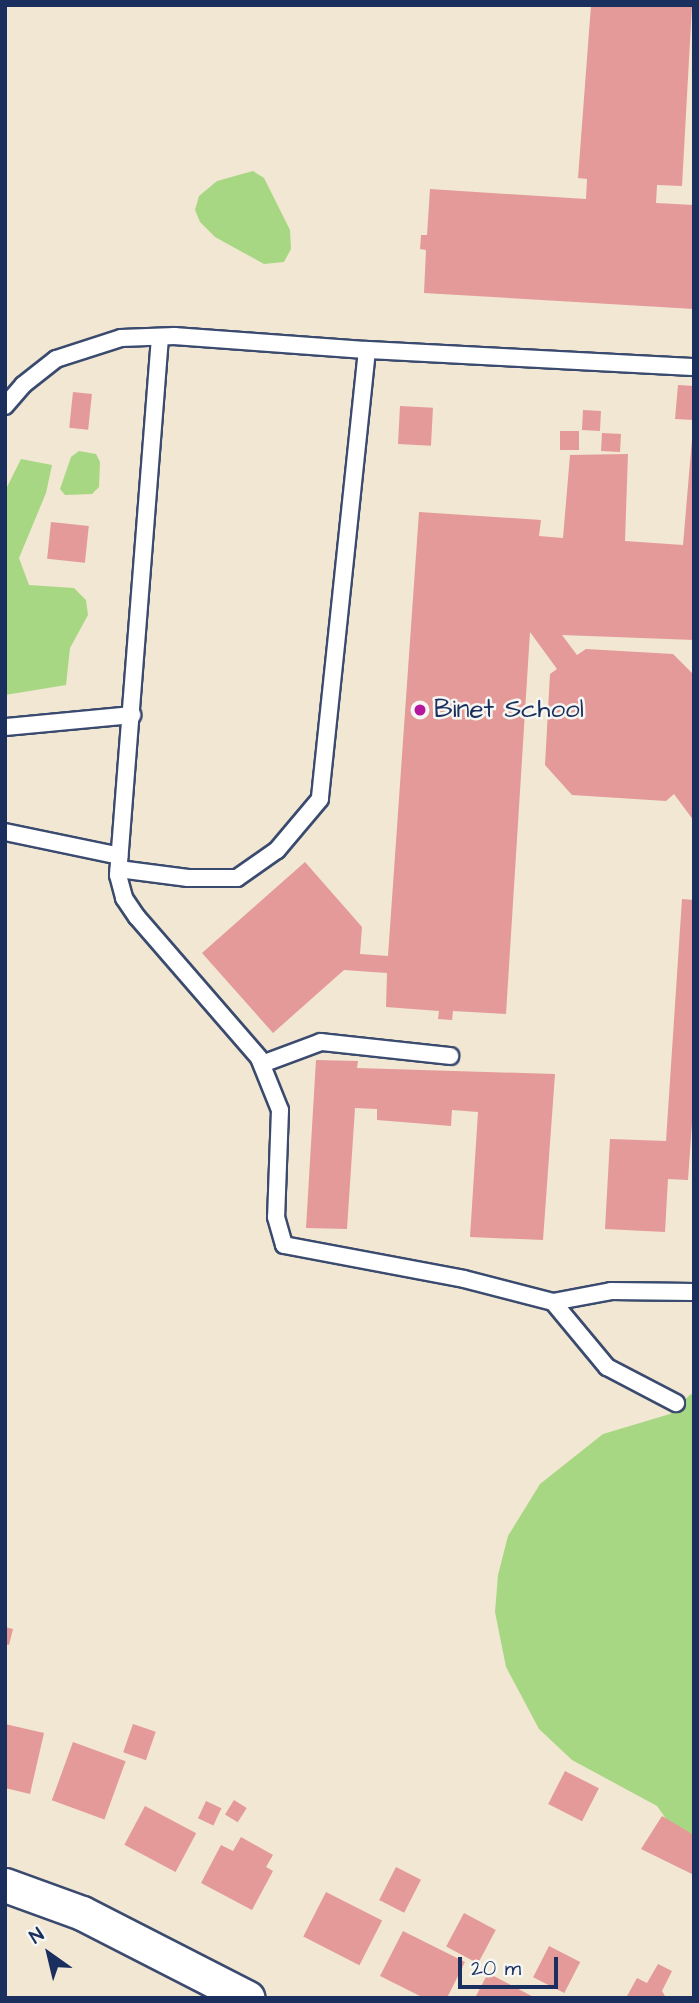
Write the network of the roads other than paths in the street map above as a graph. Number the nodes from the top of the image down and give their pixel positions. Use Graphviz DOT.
graph roads {
  1 [pos="160,337"];
  2 [pos="367,350"];
  3 [pos="694,367"];
  4 [pos="5,406"];
  5 [pos="132,715"];
  6 [pos="5,727"];
  7 [pos="5,832"];
  8 [pos="119,862"];
  9 [pos="450,1056"];
  10 [pos="262,1064"];
  11 [pos="694,1292"];
  12 [pos="552,1301"];
  13 [pos="676,1403"];
  14 [pos="5,1885"];
  15 [pos="243,1997"];
  1 -- 2 [label="lane"];
  1 -- 4 [label="lane"];
  1 -- 5 [label="lane"];
  2 -- 3 [label="lane"];
  2 -- 8 [label="lane"];
  5 -- 6 [label="lane"];
  5 -- 8 [label="lane"];
  7 -- 8 [label="lane"];
  8 -- 10 [label="lane"];
  9 -- 10 [label="lane"];
  10 -- 12 [label="lane"];
  11 -- 12 [label="lane"];
  12 -- 13 [label="lane"];
  14 -- 15 [label="street"];
}
